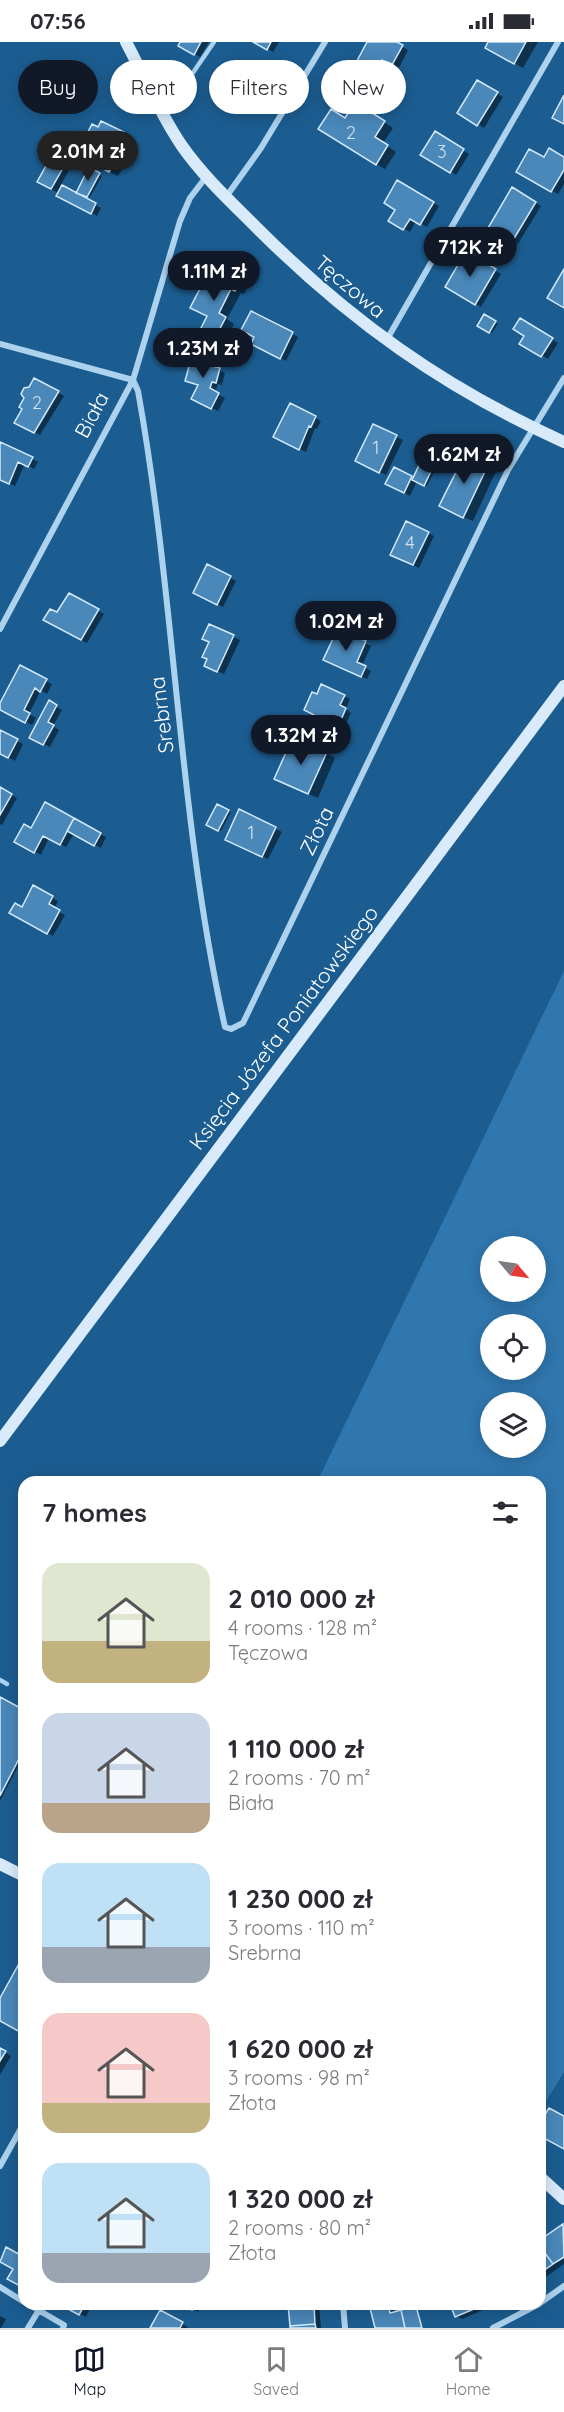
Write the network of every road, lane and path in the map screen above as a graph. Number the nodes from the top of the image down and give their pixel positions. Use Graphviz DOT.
graph roads {
  1 [pos="126,42"];
  2 [pos="214,42"];
  3 [pos="325,42"];
  4 [pos="558,42"];
  5 [pos="164,115"];
  6 [pos="206,177"];
  7 [pos="226,197"];
  8 [pos="386,342"];
  9 [pos="0,344"];
  10 [pos="564,378"];
  11 [pos="133,380"];
  12 [pos="534,429"];
  13 [pos="564,442"];
  14 [pos="0,629"];
  15 [pos="564,686"];
  16 [pos="243,1023"];
  17 [pos="35,1393"];
  18 [pos="0,1429"];
  19 [pos="0,1441"];
  20 [pos="0,1680"];
  21 [pos="8,1684"];
  22 [pos="0,1864"];
  23 [pos="18,1873"];
  24 [pos="18,2135"];
  25 [pos="0,2166"];
  26 [pos="546,2182"];
  27 [pos="564,2199"];
  28 [pos="564,2286"];
  29 [pos="0,2287"];
  30 [pos="18,2298"];
  31 [pos="546,2298"];
  32 [pos="39,2310"];
  33 [pos="344,2310"];
  34 [pos="526,2310"];
  35 [pos="28,2328"];
  36 [pos="63,2328"];
  37 [pos="345,2328"];
  38 [pos="493,2328"];
  1 -- 5 [label="main road, Tęczowa"];
  2 -- 5 [label="lane"];
  3 -- 7 [label="street"];
  4 -- 8 [label="street"];
  5 -- 6 [label="main road, Tęczowa"];
  6 -- 7 [label="main road, Tęczowa"];
  6 -- 11 [label="street, Biała"];
  7 -- 8 [label="main road, Tęczowa"];
  8 -- 12 [label="main road, Tęczowa"];
  9 -- 11 [label="street"];
  10 -- 12 [label="street, Złota"];
  11 -- 14 [label="street, Biała"];
  11 -- 16 [label="street, Srebrna"];
  12 -- 13 [label="main road, Tęczowa"];
  12 -- 16 [label="street, Złota"];
  15 -- 17 [label="main road, Księcia Józefa Poniatowskiego"];
  17 -- 18 [label="main road, Księcia Józefa Poniatowskiego"];
  17 -- 19 [label="main road, Księcia Józefa Poniatowskiego"];
  20 -- 21 [label="lane"];
  22 -- 23 [label="main road"];
  24 -- 25 [label="street"];
  26 -- 27 [label="main road"];
  28 -- 31 [label="street"];
  29 -- 30 [label="street"];
  32 -- 35 [label="street"];
  32 -- 36 [label="street"];
  33 -- 37 [label="street"];
  34 -- 38 [label="street"];
}
